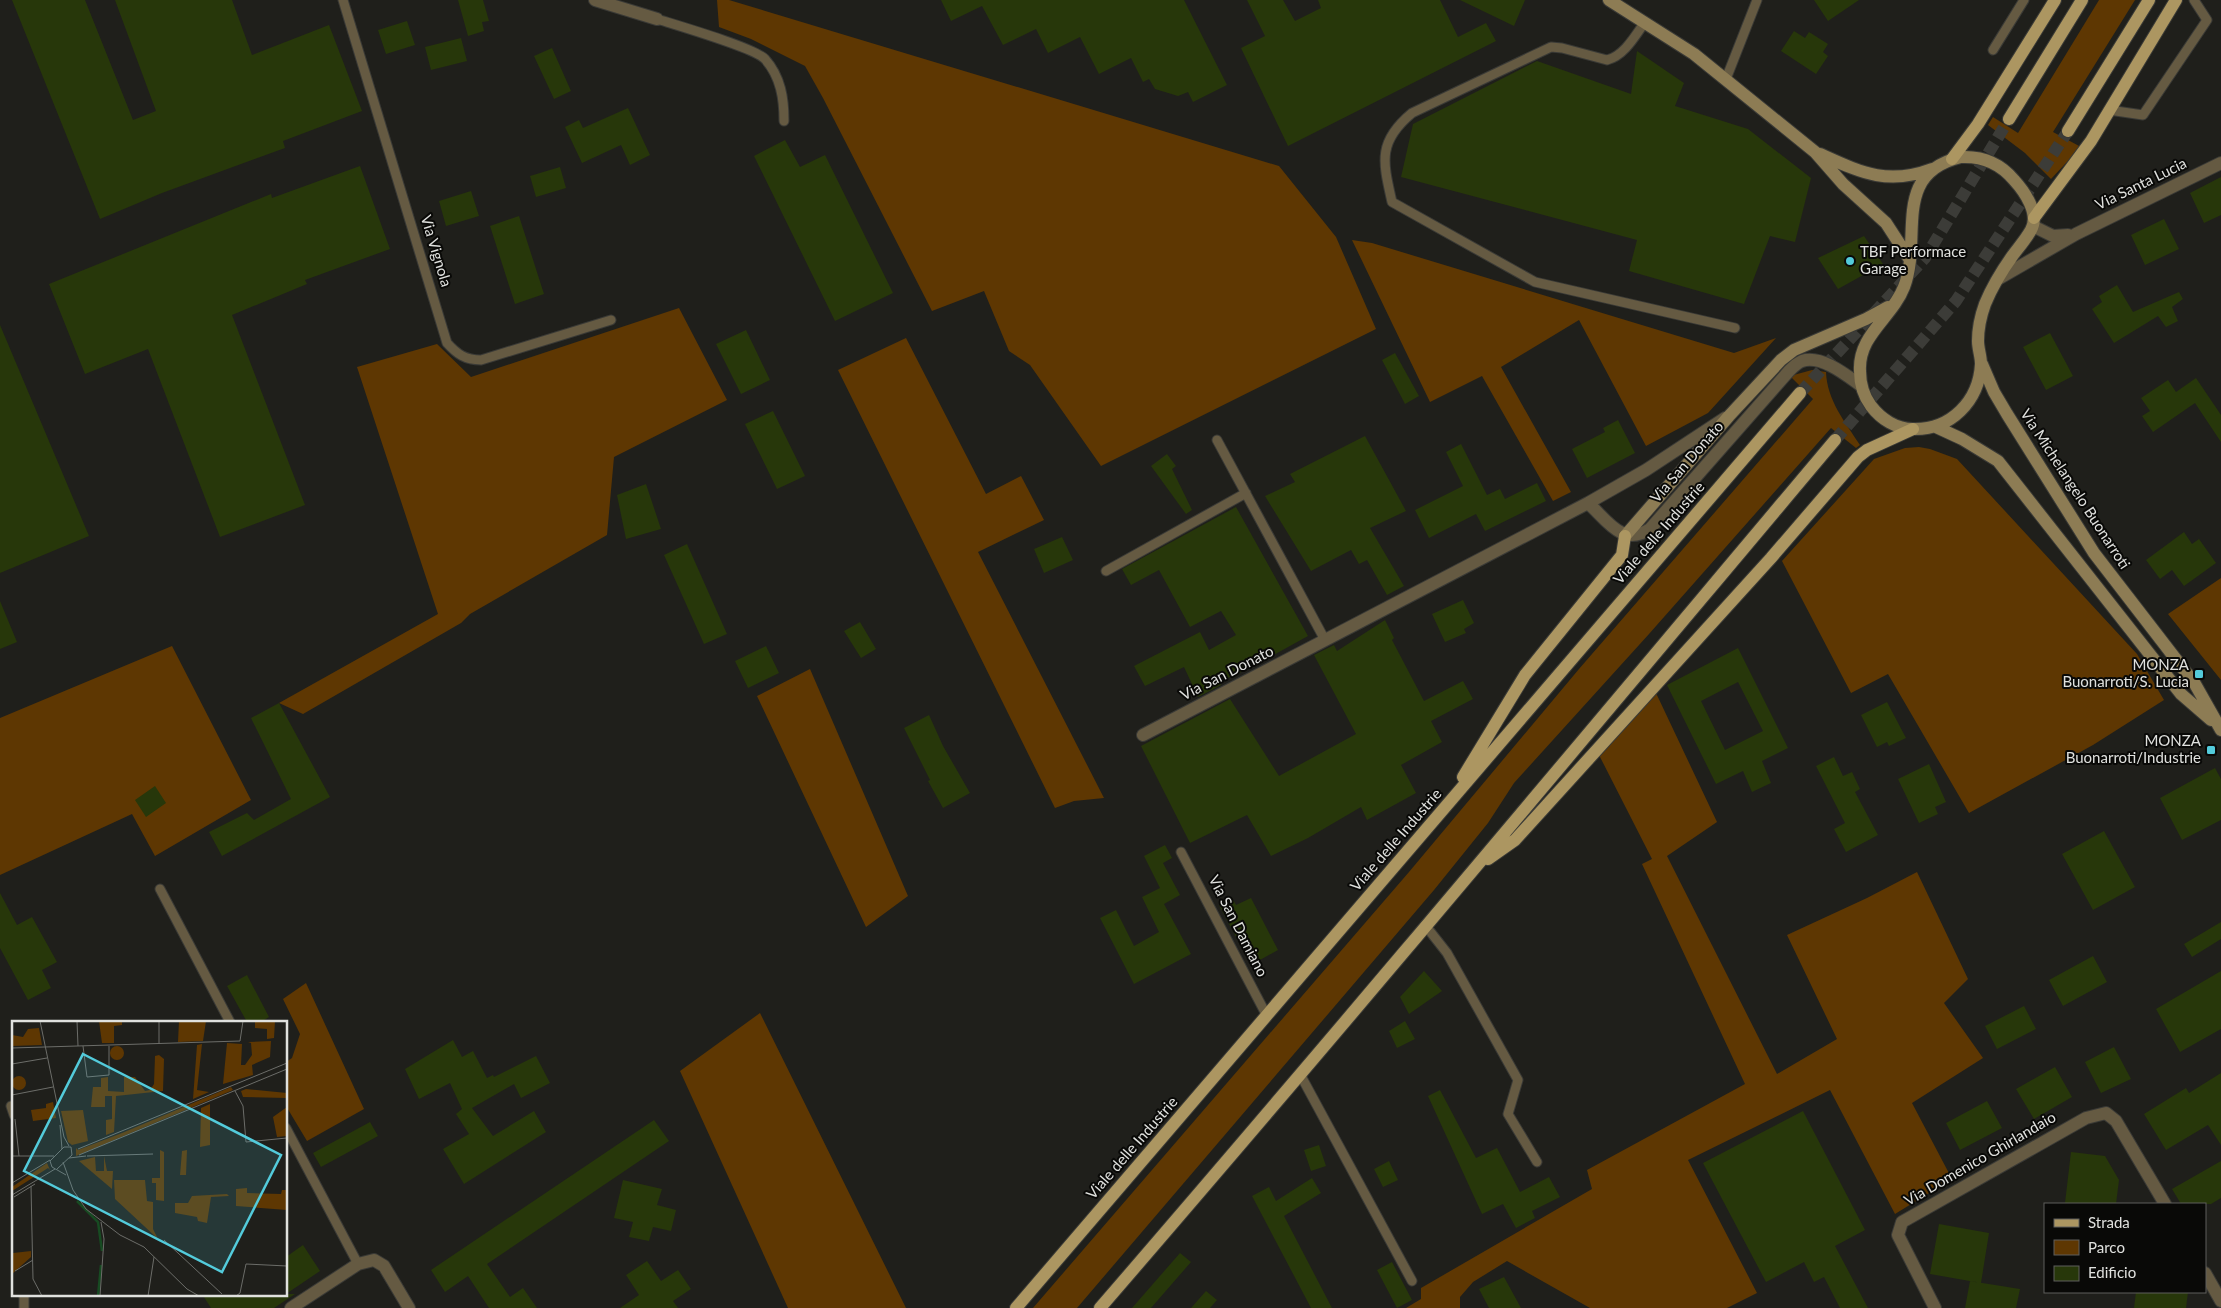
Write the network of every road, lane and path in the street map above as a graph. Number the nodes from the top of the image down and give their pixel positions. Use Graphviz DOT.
graph roads {
  1 [pos="344,0"];
  2 [pos="595,0"];
  3 [pos="1609,0"];
  4 [pos="1757,0"];
  5 [pos="2024,0"];
  6 [pos="2055,0"];
  7 [pos="2082,0"];
  8 [pos="2149,0"];
  9 [pos="2176,0"];
  10 [pos="2194,0"];
  11 [pos="657,19"];
  12 [pos="1644,22"];
  13 [pos="1993,50"];
  14 [pos="1726,79"];
  15 [pos="2109,110"];
  16 [pos="2009,119"];
  17 [pos="784,121"];
  18 [pos="2068,131"];
  19 [pos="1815,152"];
  20 [pos="1952,159"];
  21 [pos="2221,163"];
  22 [pos="1937,167"];
  23 [pos="2034,222"];
  24 [pos="2076,234"];
  25 [pos="1910,260"];
  26 [pos="1998,279"];
  27 [pos="1896,302"];
  28 [pos="611,320"];
  29 [pos="1735,328"];
  30 [pos="1981,361"];
  31 [pos="1860,385"];
  32 [pos="1800,393"];
  33 [pos="1729,416"];
  34 [pos="1936,427"];
  35 [pos="1913,429"];
  36 [pos="1217,440"];
  37 [pos="1836,440"];
  38 [pos="1246,494"];
  39 [pos="1588,503"];
  40 [pos="1625,536"];
  41 [pos="1106,570"];
  42 [pos="1325,640"];
  43 [pos="2220,728"];
  44 [pos="1143,735"];
  45 [pos="1442,811"];
  46 [pos="1181,852"];
  47 [pos="1473,869"];
  48 [pos="160,889"];
  49 [pos="1426,925"];
  50 [pos="1266,1016"];
  51 [pos="229,1021"];
  52 [pos="1301,1076"];
  53 [pos="288,1132"];
  54 [pos="1536,1162"];
  55 [pos="2164,1203"];
  56 [pos="358,1264"];
  57 [pos="2206,1275"];
  58 [pos="1412,1281"];
  59 [pos="2221,1301"];
  60 [pos="292,1308"];
  61 [pos="409,1308"];
  62 [pos="1016,1308"];
  63 [pos="1100,1308"];
  64 [pos="1935,1308"];
  1 -- 28 [label="lane, Via Vignola"];
  2 -- 11 [label="street"];
  3 -- 12 [label="street"];
  4 -- 14 [label="lane"];
  5 -- 13 [label="lane"];
  6 -- 20 [label="main road"];
  7 -- 16 [label="main road"];
  8 -- 18 [label="main road"];
  9 -- 15 [label="main road"];
  10 -- 15 [label="lane"];
  11 -- 17 [label="lane"];
  12 -- 14 [label="street"];
  12 -- 29 [label="lane"];
  14 -- 19 [label="street"];
  15 -- 23 [label="main road"];
  19 -- 22 [label="street"];
  19 -- 25 [label="street"];
  20 -- 22 [label="street"];
  20 -- 23 [label="street"];
  21 -- 24 [label="street, Via Santa Lucia"];
  22 -- 25 [label="street"];
  23 -- 24 [label="street, Via Santa Lucia"];
  23 -- 26 [label="street"];
  24 -- 26 [label="street, Via Santa Lucia"];
  25 -- 27 [label="street"];
  26 -- 30 [label="street"];
  27 -- 31 [label="street"];
  27 -- 33 [label="street, Viale delle Industrie"];
  30 -- 34 [label="street"];
  30 -- 43 [label="street, Via Michelangelo Buonarroti"];
  31 -- 35 [label="street"];
  31 -- 40 [label="street, Via San Donato"];
  32 -- 45 [label="main road, Viale delle Industrie"];
  33 -- 39 [label="street, Via San Donato"];
  33 -- 40 [label="street, Viale delle Industrie"];
  34 -- 35 [label="street"];
  34 -- 43 [label="street, Via Michelangelo Buonarroti"];
  35 -- 47 [label="main road"];
  36 -- 38 [label="lane"];
  37 -- 47 [label="main road"];
  38 -- 41 [label="lane"];
  38 -- 42 [label="lane"];
  39 -- 40 [label="street"];
  39 -- 42 [label="street, Via San Donato"];
  40 -- 45 [label="main road"];
  42 -- 44 [label="street, Via San Donato"];
  45 -- 50 [label="main road, Viale delle Industrie"];
  46 -- 50 [label="lane, Via San Damiano"];
  47 -- 49 [label="main road"];
  48 -- 51 [label="lane"];
  49 -- 52 [label="main road"];
  49 -- 54 [label="lane"];
  50 -- 62 [label="main road, Viale delle Industrie"];
  52 -- 58 [label="lane"];
  52 -- 63 [label="main road"];
  53 -- 56 [label="lane"];
  55 -- 64 [label="street, Via Domenico Ghirlandaio"];
  56 -- 60 [label="street"];
  56 -- 61 [label="street"];
  57 -- 59 [label="street"];
}
